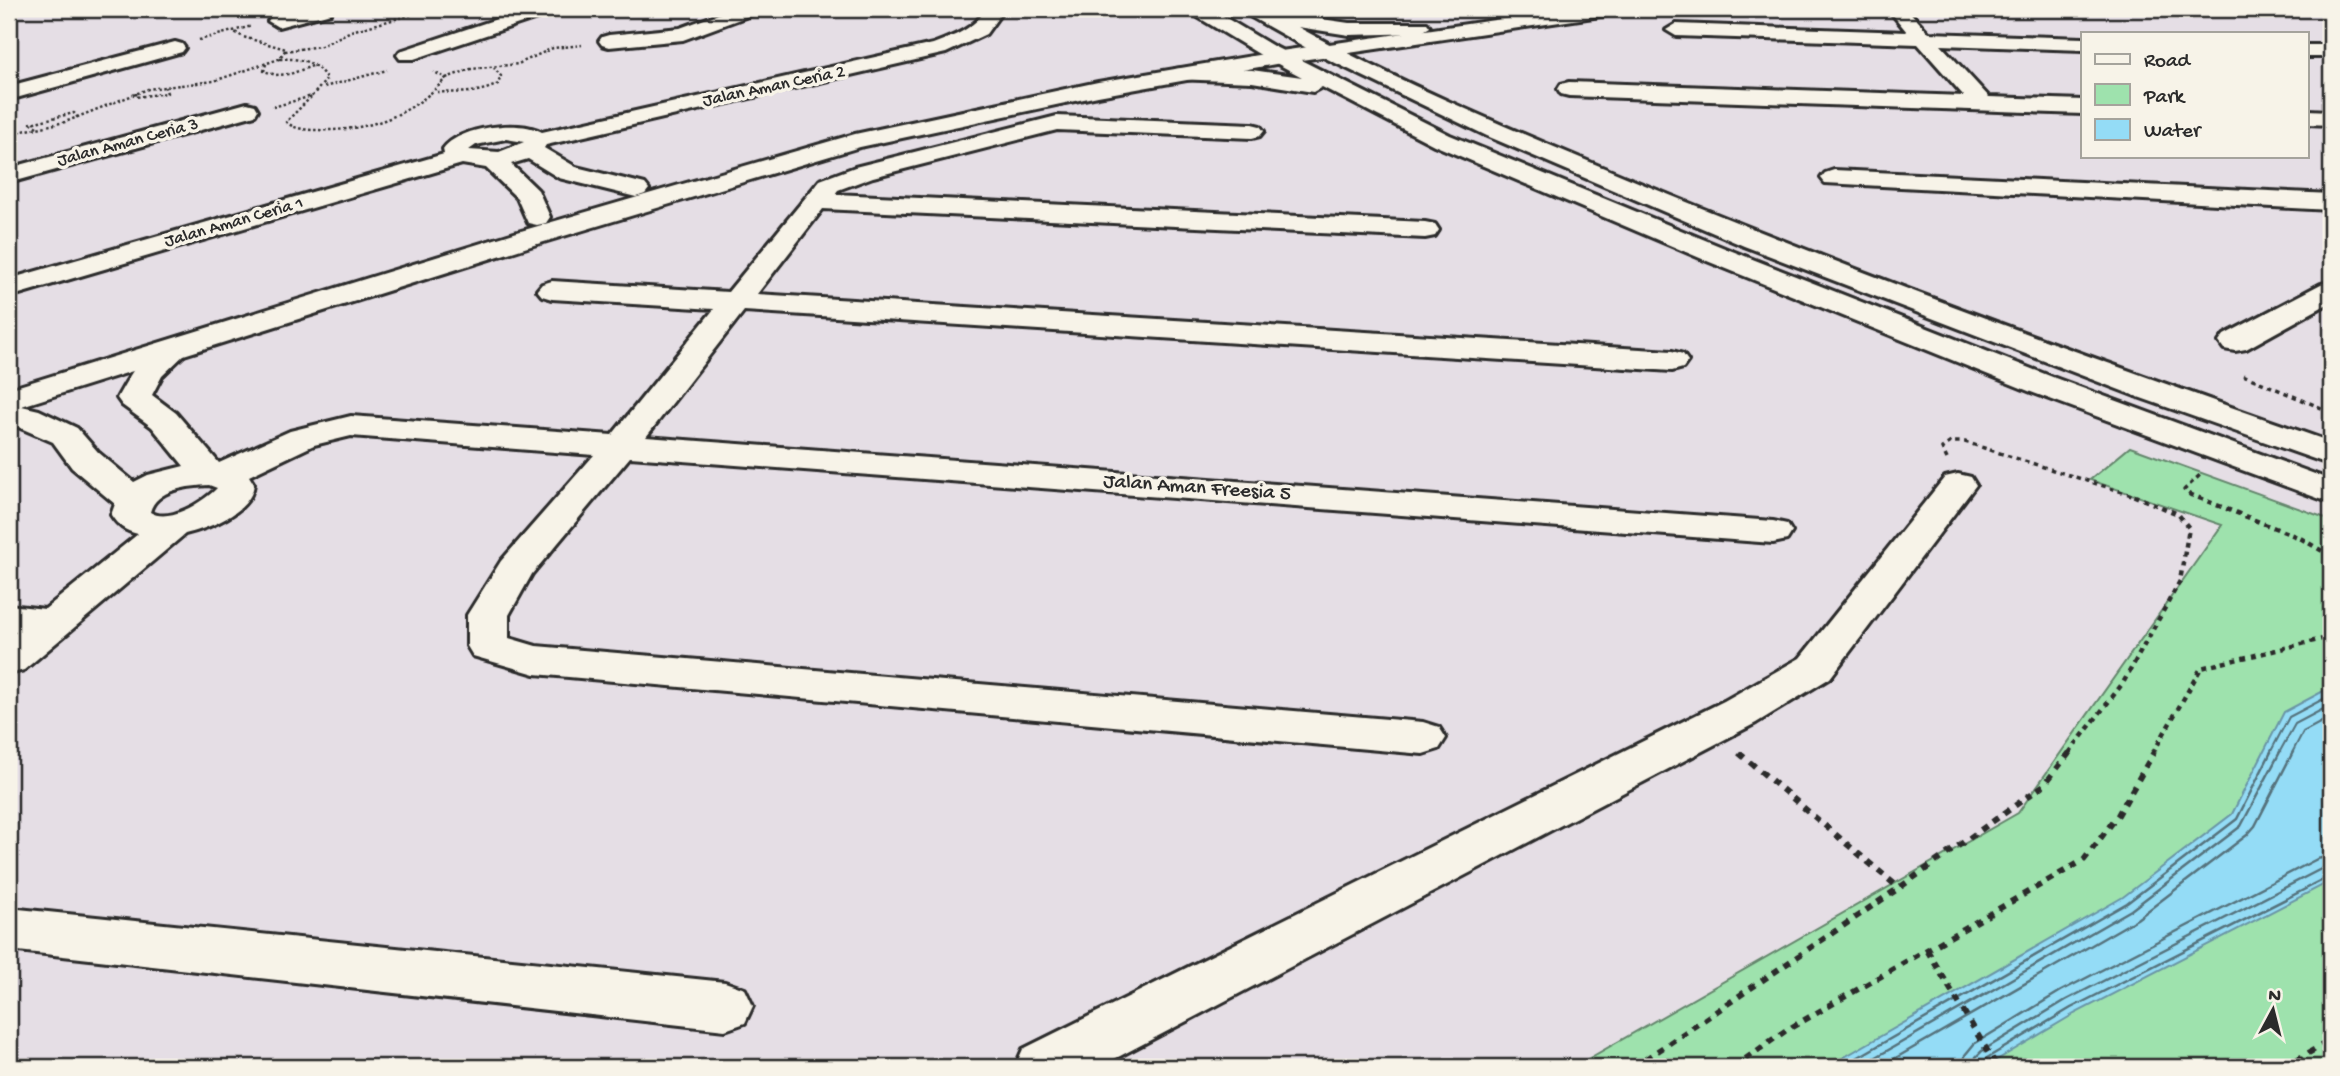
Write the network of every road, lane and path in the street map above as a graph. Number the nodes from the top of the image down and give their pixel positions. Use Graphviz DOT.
graph roads {
  1 [pos="324,9"];
  2 [pos="433,9"];
  3 [pos="545,9"];
  4 [pos="749,9"];
  5 [pos="995,9"];
  6 [pos="1542,9"];
  7 [pos="1606,9"];
  8 [pos="1897,9"];
  9 [pos="1255,11"];
  10 [pos="1204,13"];
  11 [pos="278,21"];
  12 [pos="1420,27"];
  13 [pos="1676,30"];
  14 [pos="233,31"];
  15 [pos="1442,35"];
  16 [pos="1922,38"];
  17 [pos="609,41"];
  18 [pos="1206,42"];
  19 [pos="2081,44"];
  20 [pos="1319,47"];
  21 [pos="175,48"];
  22 [pos="285,51"];
  23 [pos="2308,51"];
  24 [pos="2331,51"];
  25 [pos="1274,53"];
  26 [pos="407,55"];
  27 [pos="279,59"];
  28 [pos="267,63"];
  29 [pos="1179,64"];
  30 [pos="316,65"];
  31 [pos="494,68"];
  32 [pos="391,69"];
  33 [pos="431,71"];
  34 [pos="446,78"];
  35 [pos="1401,86"];
  36 [pos="165,87"];
  37 [pos="324,87"];
  38 [pos="1569,89"];
  39 [pos="436,92"];
  40 [pos="9,93"];
  41 [pos="136,93"];
  42 [pos="311,97"];
  43 [pos="1362,99"];
  44 [pos="1981,102"];
  45 [pos="2081,107"];
  46 [pos="247,110"];
  47 [pos="2308,117"];
  48 [pos="78,118"];
  49 [pos="2331,118"];
  50 [pos="40,128"];
  51 [pos="1252,131"];
  52 [pos="9,134"];
  53 [pos="534,145"];
  54 [pos="460,157"];
  55 [pos="492,160"];
  56 [pos="9,176"];
  57 [pos="1834,178"];
  58 [pos="636,189"];
  59 [pos="817,201"];
  60 [pos="2331,202"];
  61 [pos="537,217"];
  62 [pos="1425,230"];
  63 [pos="9,288"];
  64 [pos="552,290"];
  65 [pos="2331,290"];
  66 [pos="736,302"];
  67 [pos="2235,342"];
  68 [pos="173,350"];
  69 [pos="1672,361"];
  70 [pos="2243,375"];
  71 [pos="9,379"];
  72 [pos="9,400"];
  73 [pos="2331,412"];
  74 [pos="9,413"];
  75 [pos="621,446"];
  76 [pos="2331,454"];
  77 [pos="216,474"];
  78 [pos="1958,485"];
  79 [pos="2331,492"];
  80 [pos="135,501"];
  81 [pos="172,525"];
  82 [pos="1773,532"];
  83 [pos="9,618"];
  84 [pos="55,623"];
  85 [pos="2331,637"];
  86 [pos="9,660"];
  87 [pos="1709,727"];
  88 [pos="1423,738"];
  89 [pos="1899,888"];
  90 [pos="9,929"];
  91 [pos="1927,950"];
  92 [pos="725,1006"];
  93 [pos="2331,1040"];
  94 [pos="1044,1067"];
  95 [pos="1634,1067"];
  96 [pos="1734,1067"];
  97 [pos="1997,1067"];
  98 [pos="2284,1067"];
  1 -- 11 [label="street"];
  2 -- 22 [label="path"];
  3 -- 26 [label="street"];
  4 -- 17 [label="street"];
  5 -- 53 [label="street, Jalan Aman Ceria 2"];
  6 -- 12 [label="street"];
  7 -- 15 [label="street"];
  8 -- 16 [label="street"];
  9 -- 12 [label="street"];
  9 -- 20 [label="street"];
  10 -- 18 [label="street"];
  10 -- 25 [label="street"];
  11 -- 14 [label="path"];
  12 -- 20 [label="street"];
  13 -- 16 [label="street"];
  14 -- 21 [label="path"];
  14 -- 22 [label="path"];
  15 -- 20 [label="street"];
  15 -- 35 [label="street"];
  16 -- 19 [label="street"];
  16 -- 44 [label="street"];
  17 -- 31 [label="path"];
  20 -- 25 [label="street"];
  20 -- 35 [label="street"];
  21 -- 40 [label="street"];
  22 -- 27 [label="path"];
  23 -- 24 [label="street"];
  25 -- 29 [label="street"];
  25 -- 43 [label="street"];
  27 -- 28 [label="path"];
  27 -- 30 [label="path"];
  28 -- 30 [label="path"];
  28 -- 36 [label="path"];
  29 -- 43 [label="street"];
  29 -- 58 [label="street"];
  29 -- 68 [label="street"];
  30 -- 37 [label="path"];
  31 -- 34 [label="path"];
  31 -- 39 [label="path"];
  32 -- 37 [label="path"];
  33 -- 34 [label="path"];
  34 -- 39 [label="path"];
  35 -- 76 [label="street"];
  36 -- 41 [label="path"];
  36 -- 41 [label="path"];
  37 -- 42 [label="path"];
  38 -- 44 [label="street"];
  39 -- 42 [label="path"];
  41 -- 48 [label="path"];
  42 -- 46 [label="path"];
  43 -- 79 [label="street"];
  44 -- 45 [label="street"];
  46 -- 56 [label="street, Jalan Aman Ceria 3"];
  47 -- 49 [label="street"];
  48 -- 50 [label="path"];
  48 -- 50 [label="path"];
  50 -- 52 [label="path"];
  51 -- 59 [label="street"];
  53 -- 54 [label="street"];
  53 -- 55 [label="street, Jalan Aman Ceria 2"];
  53 -- 58 [label="street"];
  54 -- 55 [label="street"];
  54 -- 63 [label="street, Jalan Aman Ceria 1"];
  55 -- 61 [label="street"];
  57 -- 60 [label="street"];
  58 -- 61 [label="street"];
  59 -- 62 [label="street"];
  59 -- 66 [label="street"];
  61 -- 71 [label="street"];
  64 -- 66 [label="street"];
  65 -- 67 [label="street"];
  66 -- 69 [label="street"];
  66 -- 75 [label="street"];
  68 -- 72 [label="street"];
  68 -- 77 [label="street"];
  70 -- 73 [label="path"];
  74 -- 80 [label="street"];
  75 -- 77 [label="street, Jalan Aman Freesia 5"];
  75 -- 82 [label="street, Jalan Aman Freesia 5"];
  75 -- 88 [label="street"];
  77 -- 80 [label="street, Jalan Aman Freesia 5"];
  77 -- 81 [label="street"];
  78 -- 87 [label="street"];
  78 -- 89 [label="path"];
  80 -- 81 [label="street"];
  81 -- 84 [label="street"];
  83 -- 84 [label="street"];
  84 -- 86 [label="street"];
  85 -- 91 [label="path"];
  87 -- 89 [label="path"];
  87 -- 94 [label="street"];
  89 -- 95 [label="path"];
  90 -- 92 [label="street"];
  91 -- 96 [label="path"];
  91 -- 97 [label="path"];
  93 -- 98 [label="path"];
}
